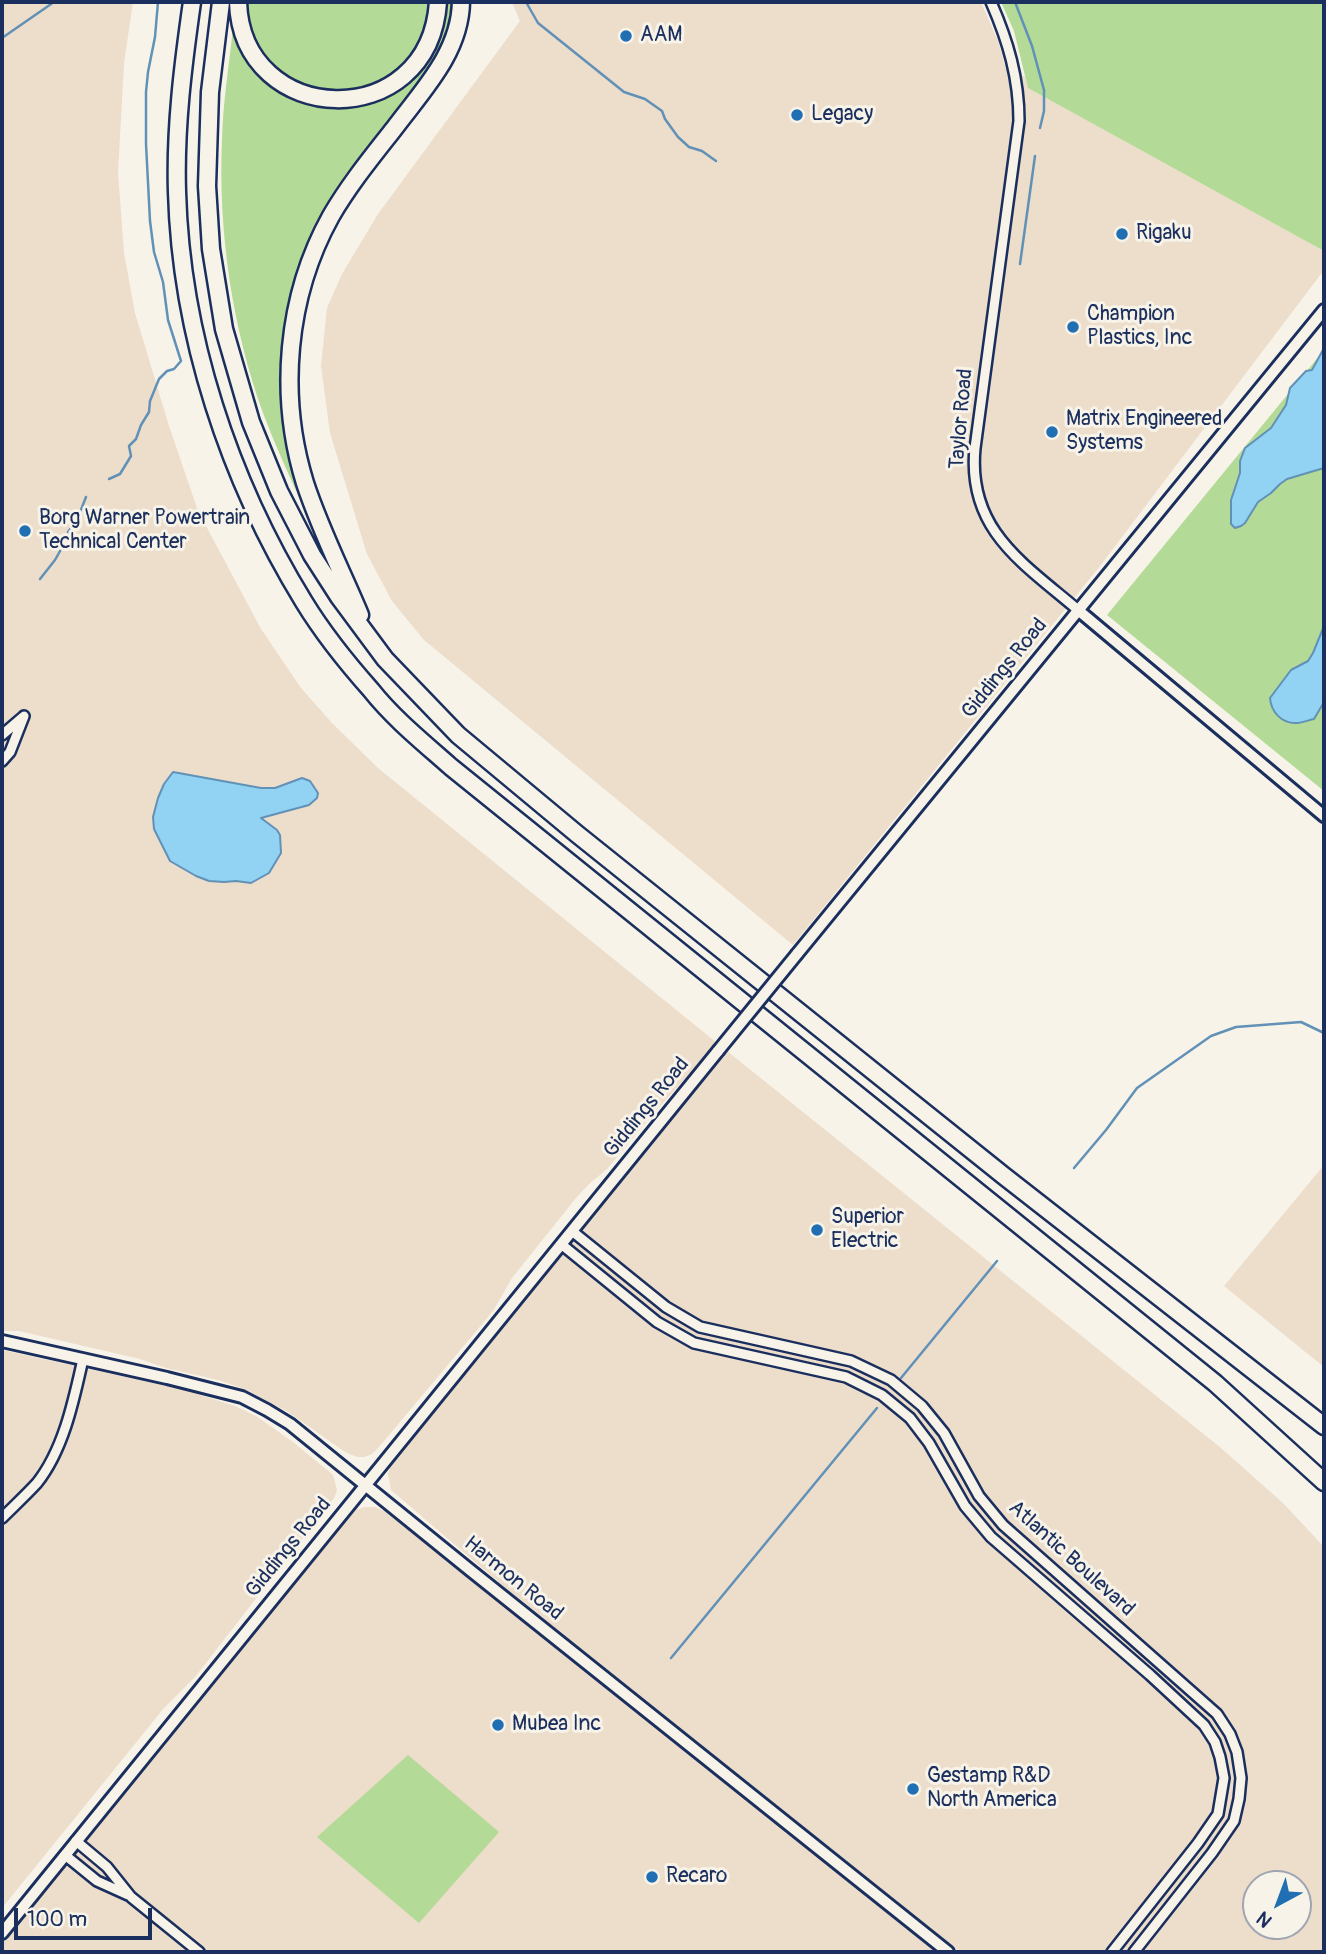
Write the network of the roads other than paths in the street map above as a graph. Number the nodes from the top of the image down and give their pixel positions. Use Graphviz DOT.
graph roads {
  1 [pos="192,2"];
  2 [pos="221,2"];
  3 [pos="238,2"];
  4 [pos="438,2"];
  5 [pos="461,2"];
  6 [pos="991,2"];
  7 [pos="1324,310"];
  8 [pos="1078,610"];
  9 [pos="369,637"];
  10 [pos="2,735"];
  11 [pos="2,761"];
  12 [pos="1324,816"];
  13 [pos="572,1231"];
  14 [pos="561,1244"];
  15 [pos="2,1341"];
  16 [pos="83,1359"];
  17 [pos="1324,1426"];
  18 [pos="1324,1482"];
  19 [pos="365,1484"];
  20 [pos="2,1518"];
  21 [pos="76,1841"];
  22 [pos="65,1855"];
  23 [pos="131,1896"];
  24 [pos="2,1933"];
  25 [pos="200,1952"];
  26 [pos="948,1952"];
  27 [pos="1112,1952"];
  28 [pos="1134,1952"];
  1 -- 18 [label="highway"];
  2 -- 9 [label="highway"];
  3 -- 4 [label="highway"];
  5 -- 9 [label="highway"];
  6 -- 8 [label="street, Taylor Road"];
  7 -- 8 [label="street, Giddings Road"];
  8 -- 12 [label="street, Taylor Road"];
  8 -- 13 [label="street, Giddings Road, bridge"];
  9 -- 17 [label="highway"];
  10 -- 11 [label="street"];
  13 -- 14 [label="street, Giddings Road"];
  13 -- 28 [label="street, Atlantic Boulevard"];
  14 -- 19 [label="street, Giddings Road"];
  14 -- 27 [label="street, Atlantic Boulevard"];
  15 -- 16 [label="street, Harmon Road"];
  16 -- 19 [label="street, Harmon Road"];
  16 -- 20 [label="street"];
  19 -- 21 [label="street, Giddings Road"];
  19 -- 26 [label="street, Harmon Road"];
  21 -- 22 [label="street, Giddings Road"];
  21 -- 23 [label="street"];
  22 -- 23 [label="street"];
  22 -- 24 [label="street, Giddings Road"];
  23 -- 25 [label="street"];
}
